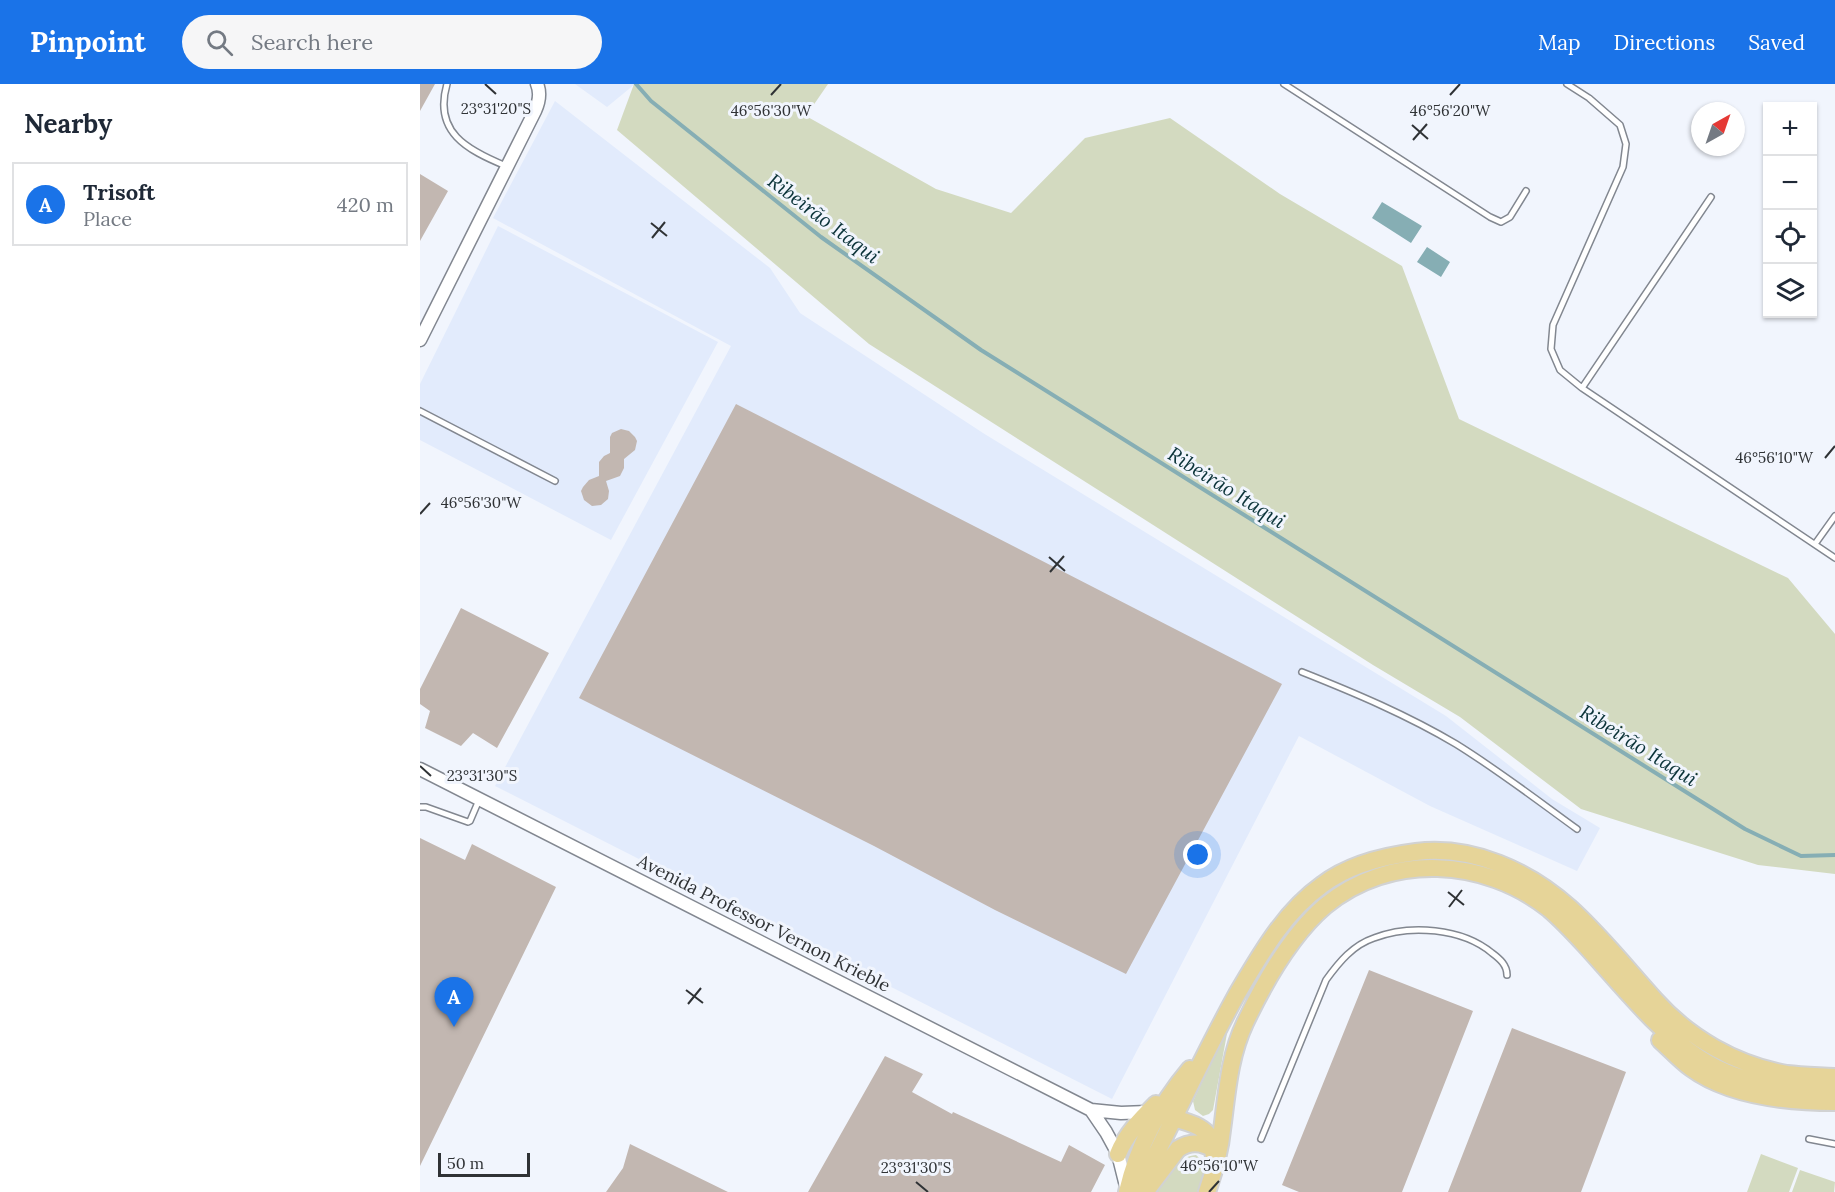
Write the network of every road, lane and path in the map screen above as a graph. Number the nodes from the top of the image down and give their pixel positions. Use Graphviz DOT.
graph roads {
  1 [pos="447,84"];
  2 [pos="537,84"];
  3 [pos="1284,84"];
  4 [pos="1567,84"];
  5 [pos="507,167"];
  6 [pos="1526,191"];
  7 [pos="1711,197"];
  8 [pos="420,340"];
  9 [pos="1582,388"];
  10 [pos="420,411"];
  11 [pos="555,481"];
  12 [pos="1835,516"];
  13 [pos="1815,544"];
  14 [pos="1835,558"];
  15 [pos="1302,672"];
  16 [pos="420,769"];
  17 [pos="479,799"];
  18 [pos="420,807"];
  19 [pos="1576,829"];
  20 [pos="1529,894"];
  21 [pos="1507,975"];
  22 [pos="1206,1050"];
  23 [pos="1835,1077"];
  24 [pos="1835,1090"];
  25 [pos="1835,1102"];
  26 [pos="1091,1110"];
  27 [pos="1152,1113"];
  28 [pos="1174,1119"];
  29 [pos="1261,1139"];
  30 [pos="1809,1139"];
  31 [pos="1835,1144"];
  32 [pos="1213,1149"];
  33 [pos="1118,1154"];
  34 [pos="1216,1167"];
  35 [pos="1127,1192"];
  36 [pos="1137,1192"];
  37 [pos="1145,1192"];
  38 [pos="1208,1192"];
  1 -- 5 [label="lane"];
  2 -- 5 [label="street"];
  3 -- 6 [label="lane"];
  4 -- 9 [label="lane"];
  5 -- 8 [label="street"];
  7 -- 9 [label="lane"];
  9 -- 13 [label="lane"];
  10 -- 11 [label="lane"];
  12 -- 13 [label="lane"];
  13 -- 14 [label="lane"];
  15 -- 19 [label="lane"];
  16 -- 17 [label="street, Avenida Professor Vernon Krieble"];
  17 -- 18 [label="lane"];
  17 -- 26 [label="street, Avenida Professor Vernon Krieble"];
  20 -- 24 [label="highway"];
  20 -- 25 [label="highway"];
  20 -- 34 [label="highway"];
  21 -- 29 [label="lane"];
  22 -- 23 [label="highway"];
  22 -- 27 [label="highway"];
  22 -- 28 [label="highway"];
  26 -- 27 [label="street, Avenida Professor Vernon Krieble"];
  26 -- 33 [label="street, Avenida Professor Vernon Krieble"];
  27 -- 28 [label="highway"];
  27 -- 33 [label="highway"];
  27 -- 35 [label="highway"];
  28 -- 32 [label="highway"];
  28 -- 36 [label="highway"];
  30 -- 31 [label="lane"];
  32 -- 34 [label="highway"];
  32 -- 37 [label="highway"];
  33 -- 35 [label="street, Avenida Professor Vernon Krieble"];
  34 -- 38 [label="highway"];
}
